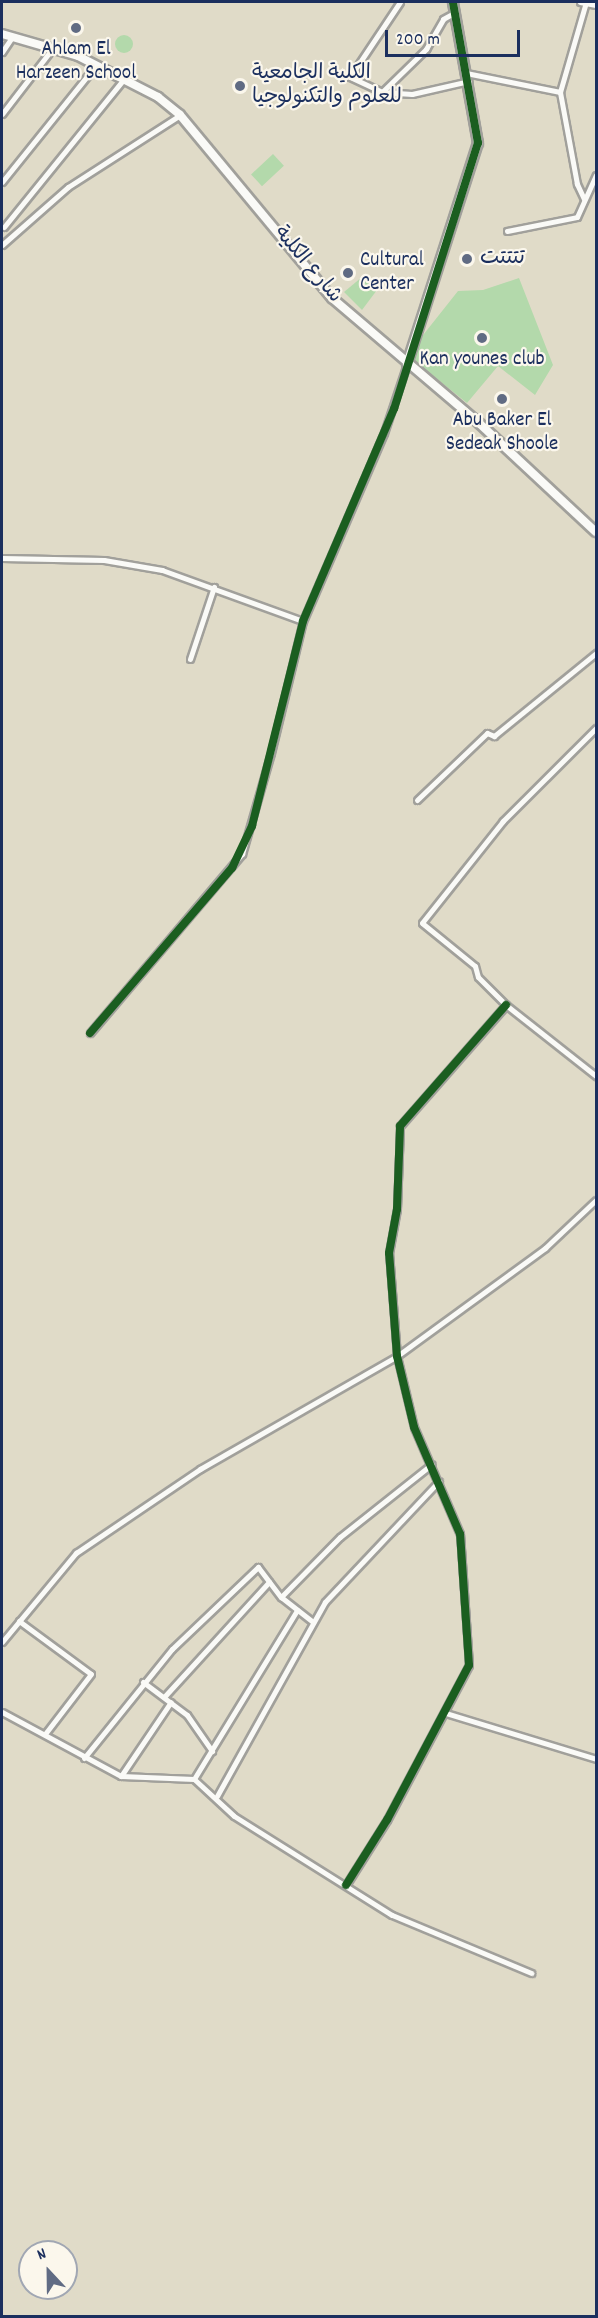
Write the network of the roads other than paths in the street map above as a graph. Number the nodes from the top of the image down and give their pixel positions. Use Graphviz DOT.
graph roads {
  1 [pos="400,2"];
  2 [pos="453,2"];
  3 [pos="584,2"];
  4 [pos="597,5"];
  5 [pos="452,14"];
  6 [pos="2,34"];
  7 [pos="12,37"];
  8 [pos="52,48"];
  9 [pos="2,52"];
  10 [pos="96,65"];
  11 [pos="467,77"];
  12 [pos="123,80"];
  13 [pos="382,92"];
  14 [pos="560,92"];
  15 [pos="2,114"];
  16 [pos="180,115"];
  17 [pos="597,176"];
  18 [pos="2,182"];
  19 [pos="584,199"];
  20 [pos="4,227"];
  21 [pos="507,231"];
  22 [pos="2,245"];
  23 [pos="407,364"];
  24 [pos="597,532"];
  25 [pos="2,558"];
  26 [pos="214,587"];
  27 [pos="303,621"];
  28 [pos="597,653"];
  29 [pos="190,659"];
  30 [pos="597,728"];
  31 [pos="417,800"];
  32 [pos="506,1005"];
  33 [pos="90,1033"];
  34 [pos="597,1076"];
  35 [pos="597,1200"];
  36 [pos="397,1356"];
  37 [pos="432,1464"];
  38 [pos="439,1482"];
  39 [pos="269,1582"];
  40 [pos="281,1597"];
  41 [pos="297,1610"];
  42 [pos="19,1621"];
  43 [pos="313,1622"];
  44 [pos="2,1642"];
  45 [pos="143,1682"];
  46 [pos="164,1697"];
  47 [pos="171,1701"];
  48 [pos="2,1712"];
  49 [pos="446,1713"];
  50 [pos="45,1734"];
  51 [pos="212,1751"];
  52 [pos="84,1758"];
  53 [pos="597,1759"];
  54 [pos="122,1776"];
  55 [pos="194,1779"];
  56 [pos="217,1796"];
  57 [pos="346,1885"];
  58 [pos="531,1973"];
  1 -- 13 [label="street"];
  2 -- 5 [label="street"];
  3 -- 4 [label="street"];
  3 -- 14 [label="street"];
  5 -- 11 [label="street"];
  5 -- 13 [label="street"];
  6 -- 7 [label="street, شارع الكلية"];
  7 -- 8 [label="street, شارع الكلية"];
  7 -- 9 [label="street"];
  8 -- 10 [label="street, شارع الكلية"];
  8 -- 15 [label="street"];
  10 -- 12 [label="street, شارع الكلية"];
  10 -- 18 [label="street"];
  11 -- 13 [label="street"];
  11 -- 14 [label="street"];
  11 -- 23 [label="street"];
  12 -- 16 [label="street, شارع الكلية"];
  12 -- 20 [label="street"];
  14 -- 19 [label="street"];
  16 -- 22 [label="street"];
  16 -- 23 [label="street, شارع الكلية"];
  17 -- 19 [label="street"];
  19 -- 21 [label="street"];
  23 -- 24 [label="street, شارع الكلية"];
  23 -- 27 [label="street"];
  25 -- 26 [label="street"];
  26 -- 27 [label="street"];
  26 -- 29 [label="street"];
  27 -- 33 [label="street"];
  28 -- 31 [label="street"];
  30 -- 32 [label="street"];
  32 -- 34 [label="street"];
  32 -- 36 [label="street"];
  35 -- 36 [label="street"];
  36 -- 37 [label="street"];
  36 -- 42 [label="street"];
  37 -- 38 [label="street"];
  37 -- 40 [label="street"];
  38 -- 43 [label="street"];
  38 -- 49 [label="street"];
  39 -- 40 [label="street"];
  39 -- 45 [label="street"];
  39 -- 46 [label="street"];
  40 -- 41 [label="street"];
  41 -- 43 [label="street"];
  41 -- 51 [label="street"];
  42 -- 44 [label="street"];
  42 -- 50 [label="street"];
  43 -- 56 [label="street"];
  45 -- 46 [label="street"];
  45 -- 52 [label="street"];
  46 -- 47 [label="street"];
  47 -- 51 [label="street"];
  47 -- 54 [label="street"];
  48 -- 50 [label="street"];
  49 -- 53 [label="street"];
  49 -- 57 [label="street"];
  50 -- 52 [label="street"];
  51 -- 55 [label="street"];
  52 -- 54 [label="street"];
  54 -- 55 [label="street"];
  55 -- 56 [label="street"];
  56 -- 57 [label="street"];
  57 -- 58 [label="street"];
}
